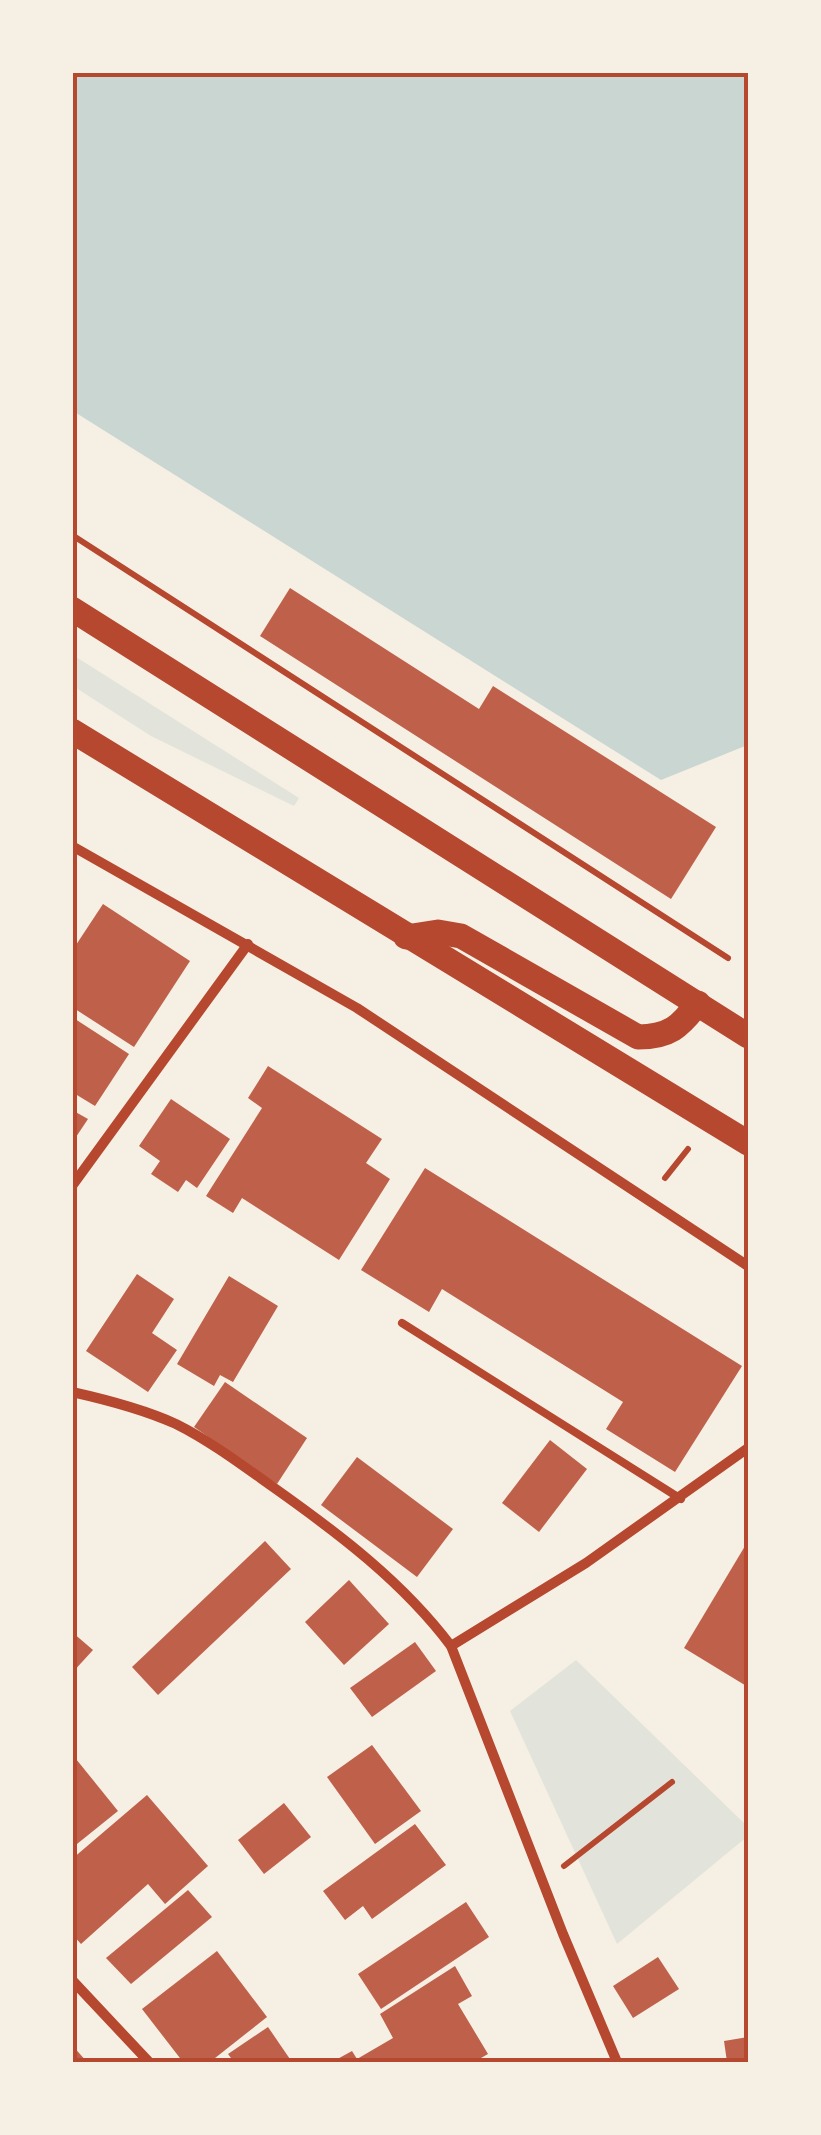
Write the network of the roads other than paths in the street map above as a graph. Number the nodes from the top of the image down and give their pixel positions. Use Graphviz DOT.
graph roads {
  1 [pos="72,610"];
  2 [pos="72,730"];
  3 [pos="72,846"];
  4 [pos="406,937"];
  5 [pos="248,944"];
  6 [pos="698,1003"];
  7 [pos="748,1036"];
  8 [pos="748,1143"];
  9 [pos="72,1186"];
  10 [pos="748,1266"];
  11 [pos="402,1323"];
  12 [pos="72,1392"];
  13 [pos="748,1448"];
  14 [pos="681,1498"];
  15 [pos="452,1646"];
  16 [pos="72,1980"];
  17 [pos="149,2062"];
  18 [pos="618,2062"];
  1 -- 6 [label="main road"];
  2 -- 4 [label="main road"];
  3 -- 5 [label="street"];
  4 -- 6 [label="main road"];
  4 -- 8 [label="main road"];
  5 -- 9 [label="street"];
  5 -- 10 [label="street"];
  6 -- 7 [label="main road"];
  11 -- 14 [label="lane"];
  12 -- 15 [label="street"];
  13 -- 14 [label="street"];
  14 -- 15 [label="street"];
  15 -- 18 [label="street"];
  16 -- 17 [label="street"];
}
